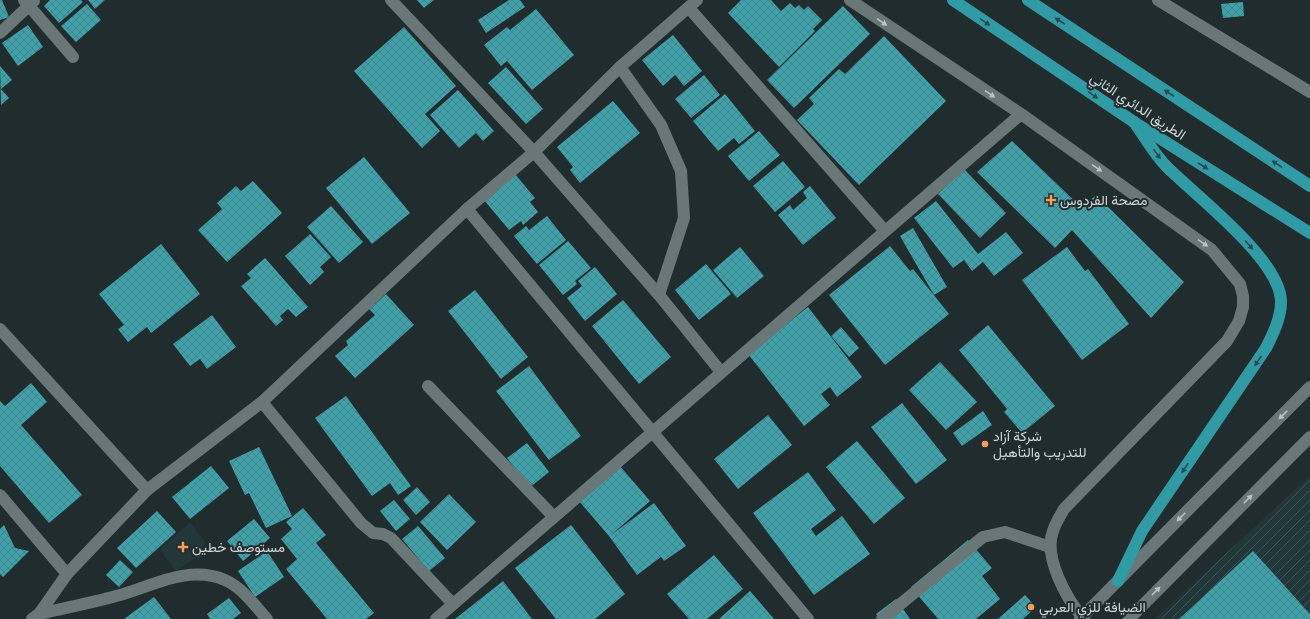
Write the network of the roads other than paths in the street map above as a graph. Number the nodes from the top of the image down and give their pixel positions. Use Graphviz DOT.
graph roads {
  1 [pos="391,0"];
  2 [pos="850,0"];
  3 [pos="953,0"];
  4 [pos="1028,0"];
  5 [pos="1158,0"];
  6 [pos="29,2"];
  7 [pos="693,4"];
  8 [pos="0,33"];
  9 [pos="73,57"];
  10 [pos="620,67"];
  11 [pos="1310,92"];
  12 [pos="1021,114"];
  13 [pos="1134,122"];
  14 [pos="534,152"];
  15 [pos="1310,186"];
  16 [pos="467,209"];
  17 [pos="884,230"];
  18 [pos="1310,233"];
  19 [pos="659,295"];
  20 [pos="0,329"];
  21 [pos="721,372"];
  22 [pos="428,386"];
  23 [pos="1310,387"];
  24 [pos="262,402"];
  25 [pos="652,432"];
  26 [pos="1310,437"];
  27 [pos="147,490"];
  28 [pos="0,495"];
  29 [pos="554,517"];
  30 [pos="1050,547"];
  31 [pos="67,574"];
  32 [pos="1118,581"];
  33 [pos="453,604"];
  34 [pos="38,617"];
  35 [pos="1082,618"];
  36 [pos="267,619"];
  37 [pos="436,619"];
  38 [pos="808,619"];
  39 [pos="882,619"];
  40 [pos="1129,619"];
  1 -- 14 [label="street"];
  2 -- 12 [label="street, one-way"];
  3 -- 13 [label="highway, الطريق الدائري الثاني, one-way"];
  15 -- 4 [label="highway, الطريق الدائري الثاني, one-way"];
  5 -- 11 [label="street"];
  6 -- 8 [label="street"];
  6 -- 9 [label="street"];
  7 -- 10 [label="street"];
  7 -- 17 [label="street"];
  10 -- 14 [label="street"];
  10 -- 19 [label="street"];
  12 -- 17 [label="street"];
  12 -- 30 [label="street, one-way"];
  13 -- 18 [label="highway, الطريق الدائري الثاني, one-way"];
  13 -- 32 [label="highway, one-way"];
  14 -- 16 [label="street"];
  14 -- 19 [label="street"];
  16 -- 24 [label="street"];
  16 -- 25 [label="street"];
  17 -- 21 [label="street"];
  19 -- 21 [label="street"];
  20 -- 27 [label="street"];
  21 -- 25 [label="street"];
  22 -- 29 [label="street"];
  23 -- 32 [label="street, one-way"];
  24 -- 27 [label="street"];
  24 -- 33 [label="street"];
  25 -- 29 [label="street"];
  25 -- 38 [label="street"];
  40 -- 26 [label="street, one-way"];
  27 -- 31 [label="street"];
  28 -- 31 [label="street"];
  29 -- 33 [label="street"];
  30 -- 35 [label="street"];
  30 -- 39 [label="street"];
  31 -- 34 [label="street"];
  32 -- 35 [label="street"];
  33 -- 37 [label="street"];
  34 -- 36 [label="street"];
}
